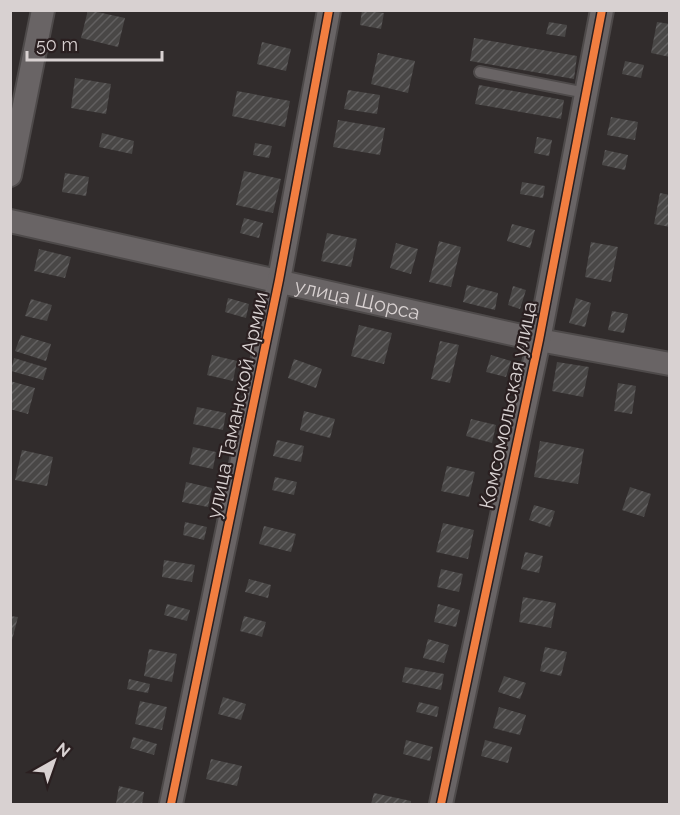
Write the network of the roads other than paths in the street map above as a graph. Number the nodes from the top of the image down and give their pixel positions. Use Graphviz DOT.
graph roads {
  1 [pos="43,10"];
  2 [pos="329,10"];
  3 [pos="602,10"];
  4 [pos="480,72"];
  5 [pos="586,93"];
  6 [pos="10,175"];
  7 [pos="10,221"];
  8 [pos="279,280"];
  9 [pos="539,340"];
  10 [pos="669,364"];
  11 [pos="171,804"];
  12 [pos="441,804"];
  1 -- 6 [label="street"];
  2 -- 8 [label="street, улица Таманской Армии"];
  3 -- 5 [label="street, Комсомольская улица"];
  4 -- 5 [label="lane"];
  5 -- 9 [label="street, Комсомольская улица"];
  7 -- 8 [label="street, улица Щорса"];
  8 -- 9 [label="street, улица Щорса"];
  8 -- 11 [label="street, улица Таманской Армии"];
  9 -- 10 [label="street, улица Щорса"];
  9 -- 12 [label="street, Комсомольская улица"];
}
